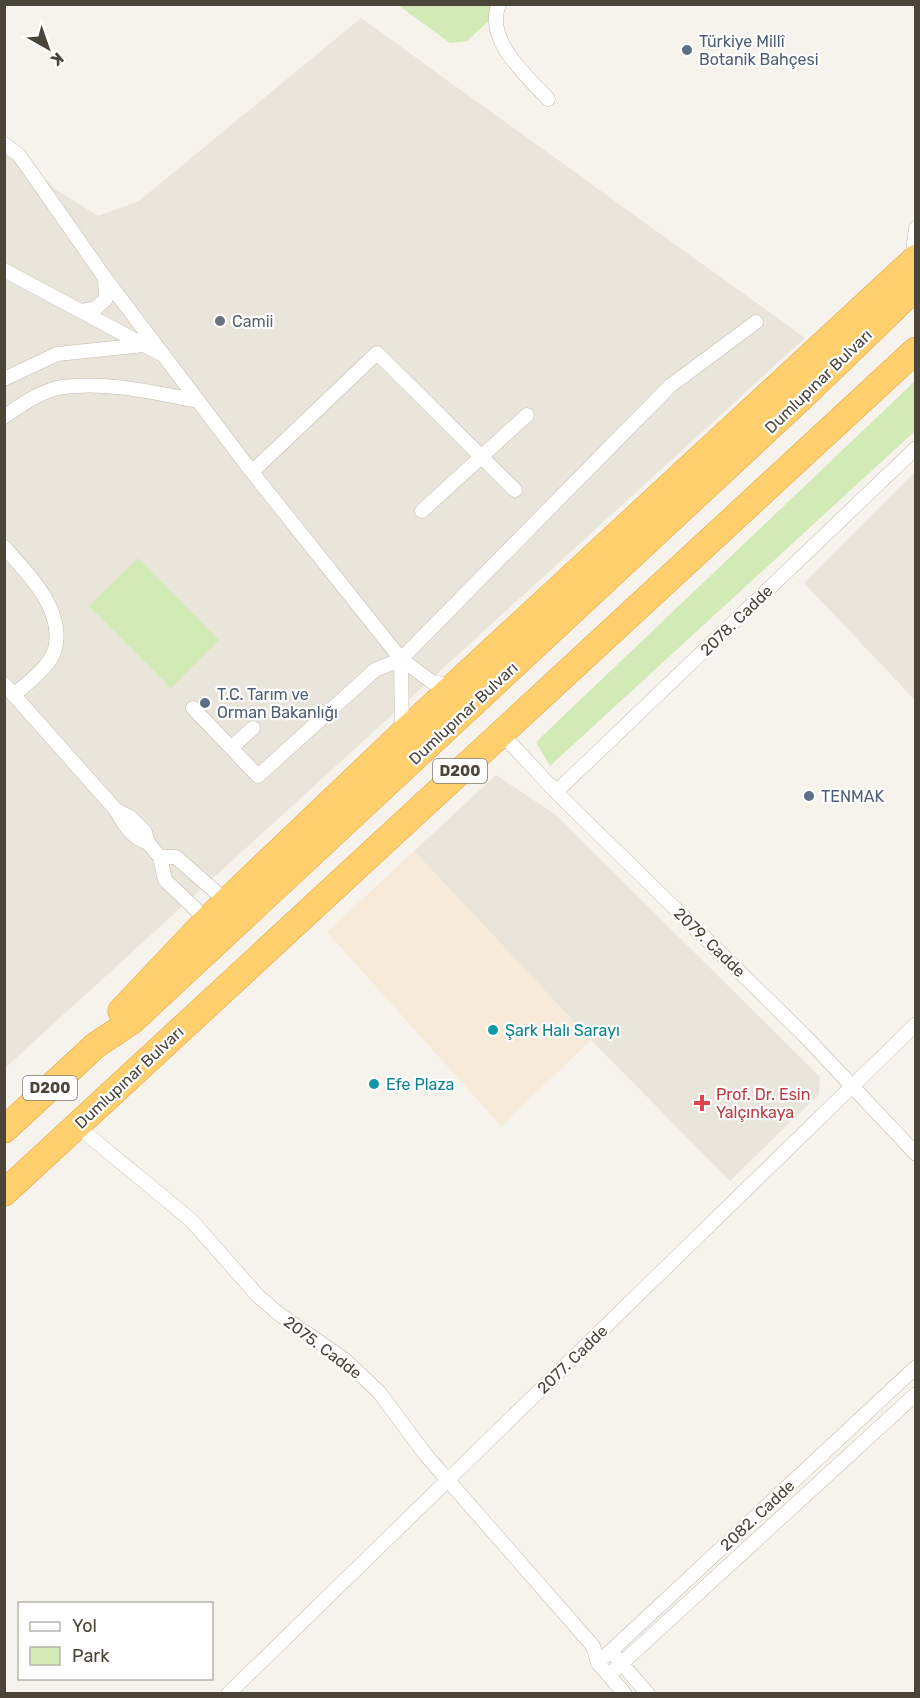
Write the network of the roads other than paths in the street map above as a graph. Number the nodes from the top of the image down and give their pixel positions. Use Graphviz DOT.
graph roads {
  1 [pos="499,4"];
  2 [pos="548,99"];
  3 [pos="4,144"];
  4 [pos="915,228"];
  5 [pos="914,260"];
  6 [pos="4,270"];
  7 [pos="105,278"];
  8 [pos="915,287"];
  9 [pos="81,311"];
  10 [pos="756,322"];
  11 [pos="144,345"];
  12 [pos="915,350"];
  13 [pos="164,356"];
  14 [pos="4,379"];
  15 [pos="198,400"];
  16 [pos="527,415"];
  17 [pos="4,417"];
  18 [pos="915,448"];
  19 [pos="482,458"];
  20 [pos="252,472"];
  21 [pos="514,490"];
  22 [pos="422,511"];
  23 [pos="4,547"];
  24 [pos="401,659"];
  25 [pos="4,684"];
  26 [pos="453,686"];
  27 [pos="15,694"];
  28 [pos="193,708"];
  29 [pos="253,728"];
  30 [pos="501,733"];
  31 [pos="402,734"];
  32 [pos="231,748"];
  33 [pos="556,792"];
  34 [pos="160,857"];
  35 [pos="226,901"];
  36 [pos="207,920"];
  37 [pos="915,1024"];
  38 [pos="96,1046"];
  39 [pos="852,1085"];
  40 [pos="77,1126"];
  41 [pos="4,1130"];
  42 [pos="915,1154"];
  43 [pos="4,1193"];
  44 [pos="915,1367"];
  45 [pos="915,1394"];
  46 [pos="447,1480"];
  47 [pos="593,1646"];
  48 [pos="610,1651"];
  49 [pos="598,1663"];
  50 [pos="622,1664"];
  51 [pos="609,1675"];
  52 [pos="228,1694"];
  53 [pos="625,1694"];
  54 [pos="648,1694"];
  1 -- 2 [label="street"];
  3 -- 7 [label="street"];
  4 -- 5 [label="street"];
  5 -- 26 [label="highway"];
  6 -- 9 [label="street"];
  7 -- 9 [label="street"];
  7 -- 13 [label="street"];
  8 -- 38 [label="highway, Dumlupınar Bulvarı / D200"];
  9 -- 11 [label="street"];
  10 -- 24 [label="street"];
  11 -- 13 [label="street"];
  11 -- 14 [label="street"];
  12 -- 30 [label="highway, Dumlupınar Bulvarı / D200"];
  13 -- 15 [label="street"];
  15 -- 17 [label="street"];
  15 -- 20 [label="street"];
  16 -- 19 [label="street"];
  18 -- 33 [label="street, 2078. Cadde"];
  19 -- 20 [label="street"];
  19 -- 21 [label="street"];
  19 -- 22 [label="street"];
  20 -- 24 [label="street"];
  23 -- 27 [label="street"];
  24 -- 26 [label="street"];
  24 -- 31 [label="street"];
  24 -- 32 [label="street"];
  25 -- 27 [label="street"];
  26 -- 31 [label="highway"];
  27 -- 34 [label="street"];
  28 -- 32 [label="street"];
  29 -- 32 [label="street"];
  30 -- 33 [label="street, 2079. Cadde"];
  30 -- 40 [label="highway, Dumlupınar Bulvarı / D200"];
  31 -- 35 [label="highway"];
  33 -- 39 [label="street, 2079. Cadde"];
  34 -- 35 [label="street"];
  34 -- 36 [label="street"];
  35 -- 36 [label="highway"];
  36 -- 38 [label="highway"];
  37 -- 39 [label="street, 2077. Cadde"];
  38 -- 41 [label="highway, Dumlupınar Bulvarı / D200"];
  39 -- 42 [label="street, 2079. Cadde"];
  39 -- 46 [label="street, 2077. Cadde"];
  40 -- 43 [label="highway, Dumlupınar Bulvarı / D200"];
  40 -- 46 [label="street, 2075. Cadde"];
  44 -- 48 [label="street, 2082. Cadde"];
  45 -- 50 [label="street, 2082. Cadde"];
  46 -- 47 [label="street, 2075. Cadde"];
  46 -- 52 [label="street, 2077. Cadde"];
  47 -- 48 [label="street"];
  47 -- 49 [label="street, 2075. Cadde"];
  48 -- 49 [label="street, 2082. Cadde"];
  48 -- 50 [label="street"];
  49 -- 51 [label="street, 2075. Cadde"];
  50 -- 51 [label="street, 2082. Cadde"];
  50 -- 54 [label="street"];
  51 -- 53 [label="street, 2075. Cadde"];
}
